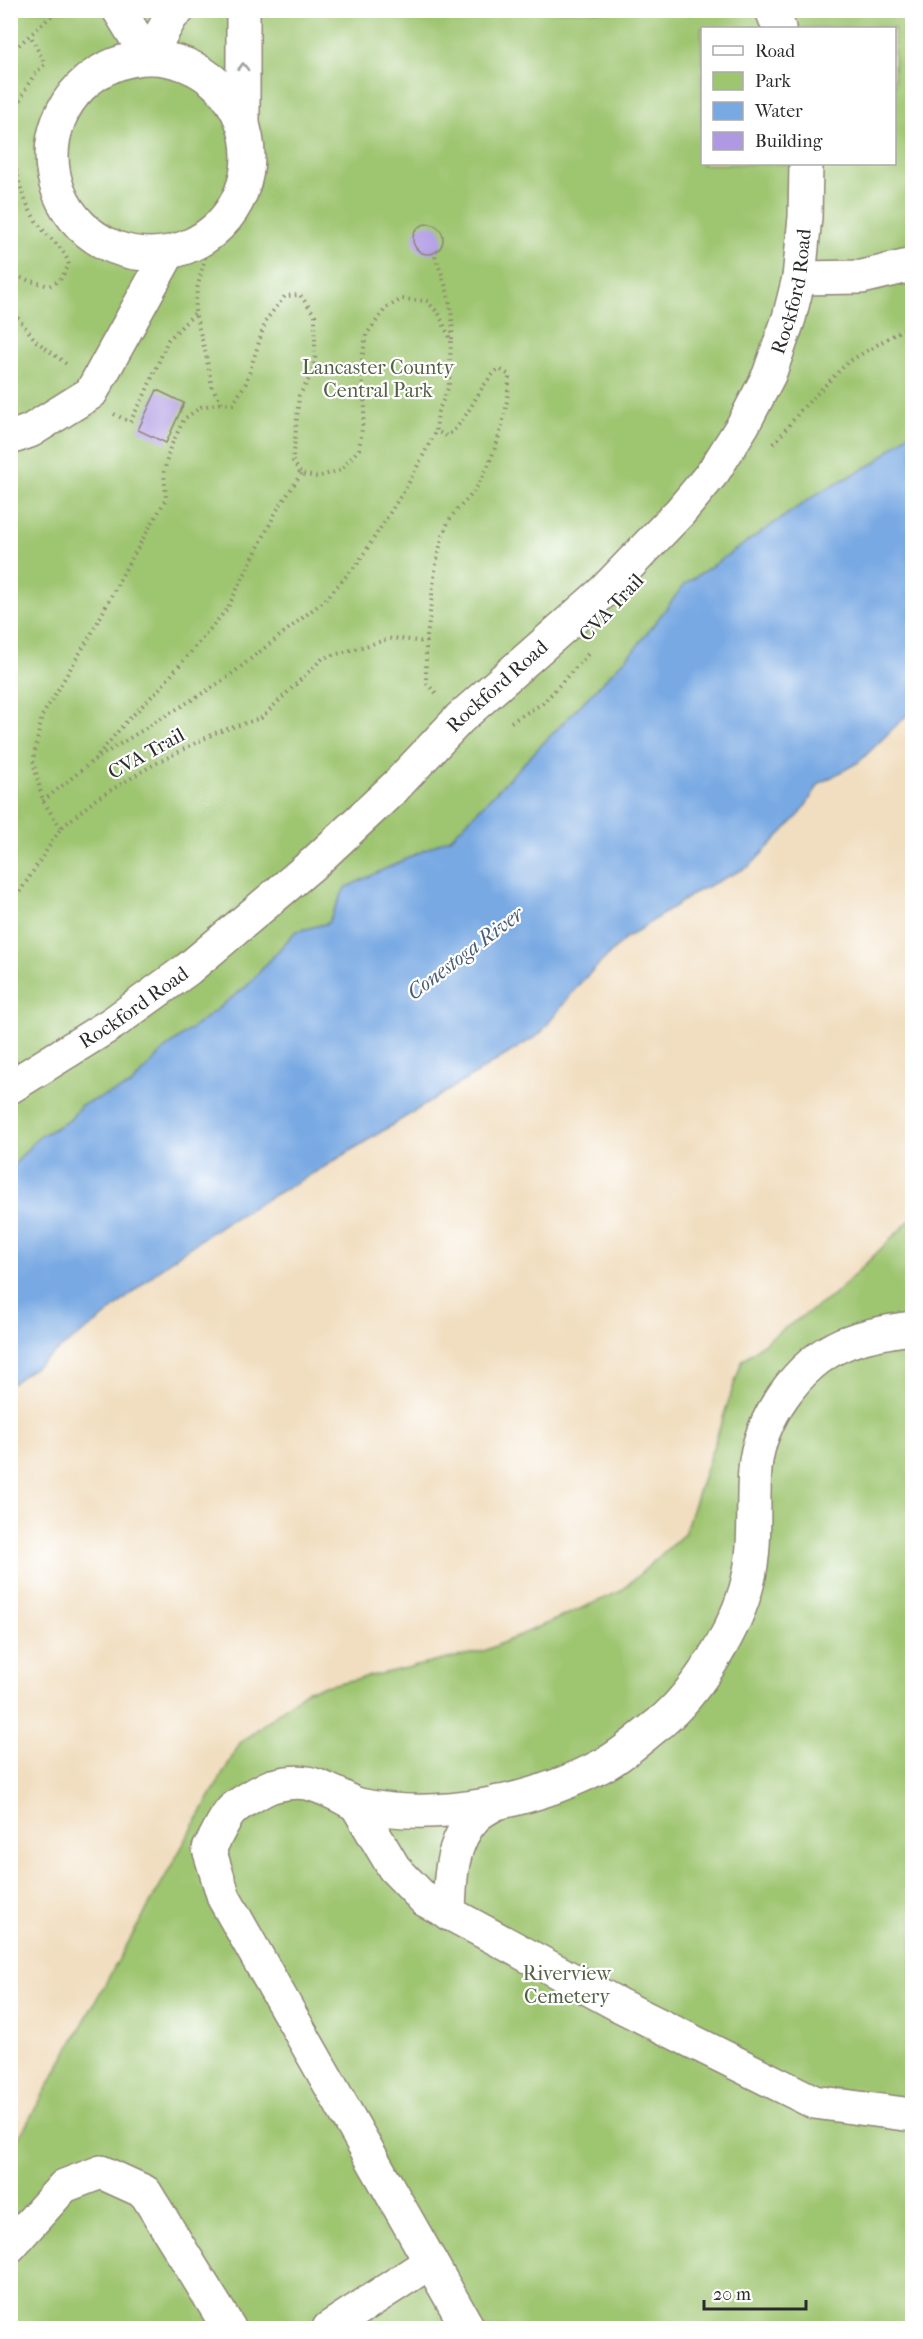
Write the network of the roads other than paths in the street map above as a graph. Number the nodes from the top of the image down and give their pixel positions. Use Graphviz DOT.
graph roads {
  1 [pos="118,10"];
  2 [pos="178,10"];
  3 [pos="243,10"];
  4 [pos="772,10"];
  5 [pos="779,27"];
  6 [pos="148,57"];
  7 [pos="243,123"];
  8 [pos="806,165"];
  9 [pos="168,254"];
  10 [pos="912,265"];
  11 [pos="800,278"];
  12 [pos="10,438"];
  13 [pos="10,1088"];
  14 [pos="912,1328"];
  15 [pos="498,1802"];
  16 [pos="356,1804"];
  17 [pos="449,1914"];
  18 [pos="912,2115"];
  19 [pos="10,2246"];
  20 [pos="430,2262"];
  21 [pos="229,2328"];
  22 [pos="329,2328"];
  23 [pos="468,2328"];
  1 -- 6 [label="street"];
  2 -- 6 [label="street"];
  7 -- 3 [label="street, one-way"];
  4 -- 5 [label="street"];
  6 -- 7 [label="street"];
  6 -- 9 [label="street"];
  7 -- 9 [label="street"];
  8 -- 11 [label="street, Rockford Road"];
  9 -- 12 [label="street"];
  10 -- 11 [label="street"];
  11 -- 13 [label="street, Rockford Road"];
  14 -- 15 [label="street"];
  15 -- 16 [label="street"];
  15 -- 17 [label="street"];
  16 -- 17 [label="street"];
  16 -- 20 [label="street"];
  17 -- 18 [label="street"];
  19 -- 21 [label="street"];
  20 -- 22 [label="street"];
  20 -- 23 [label="street"];
}
